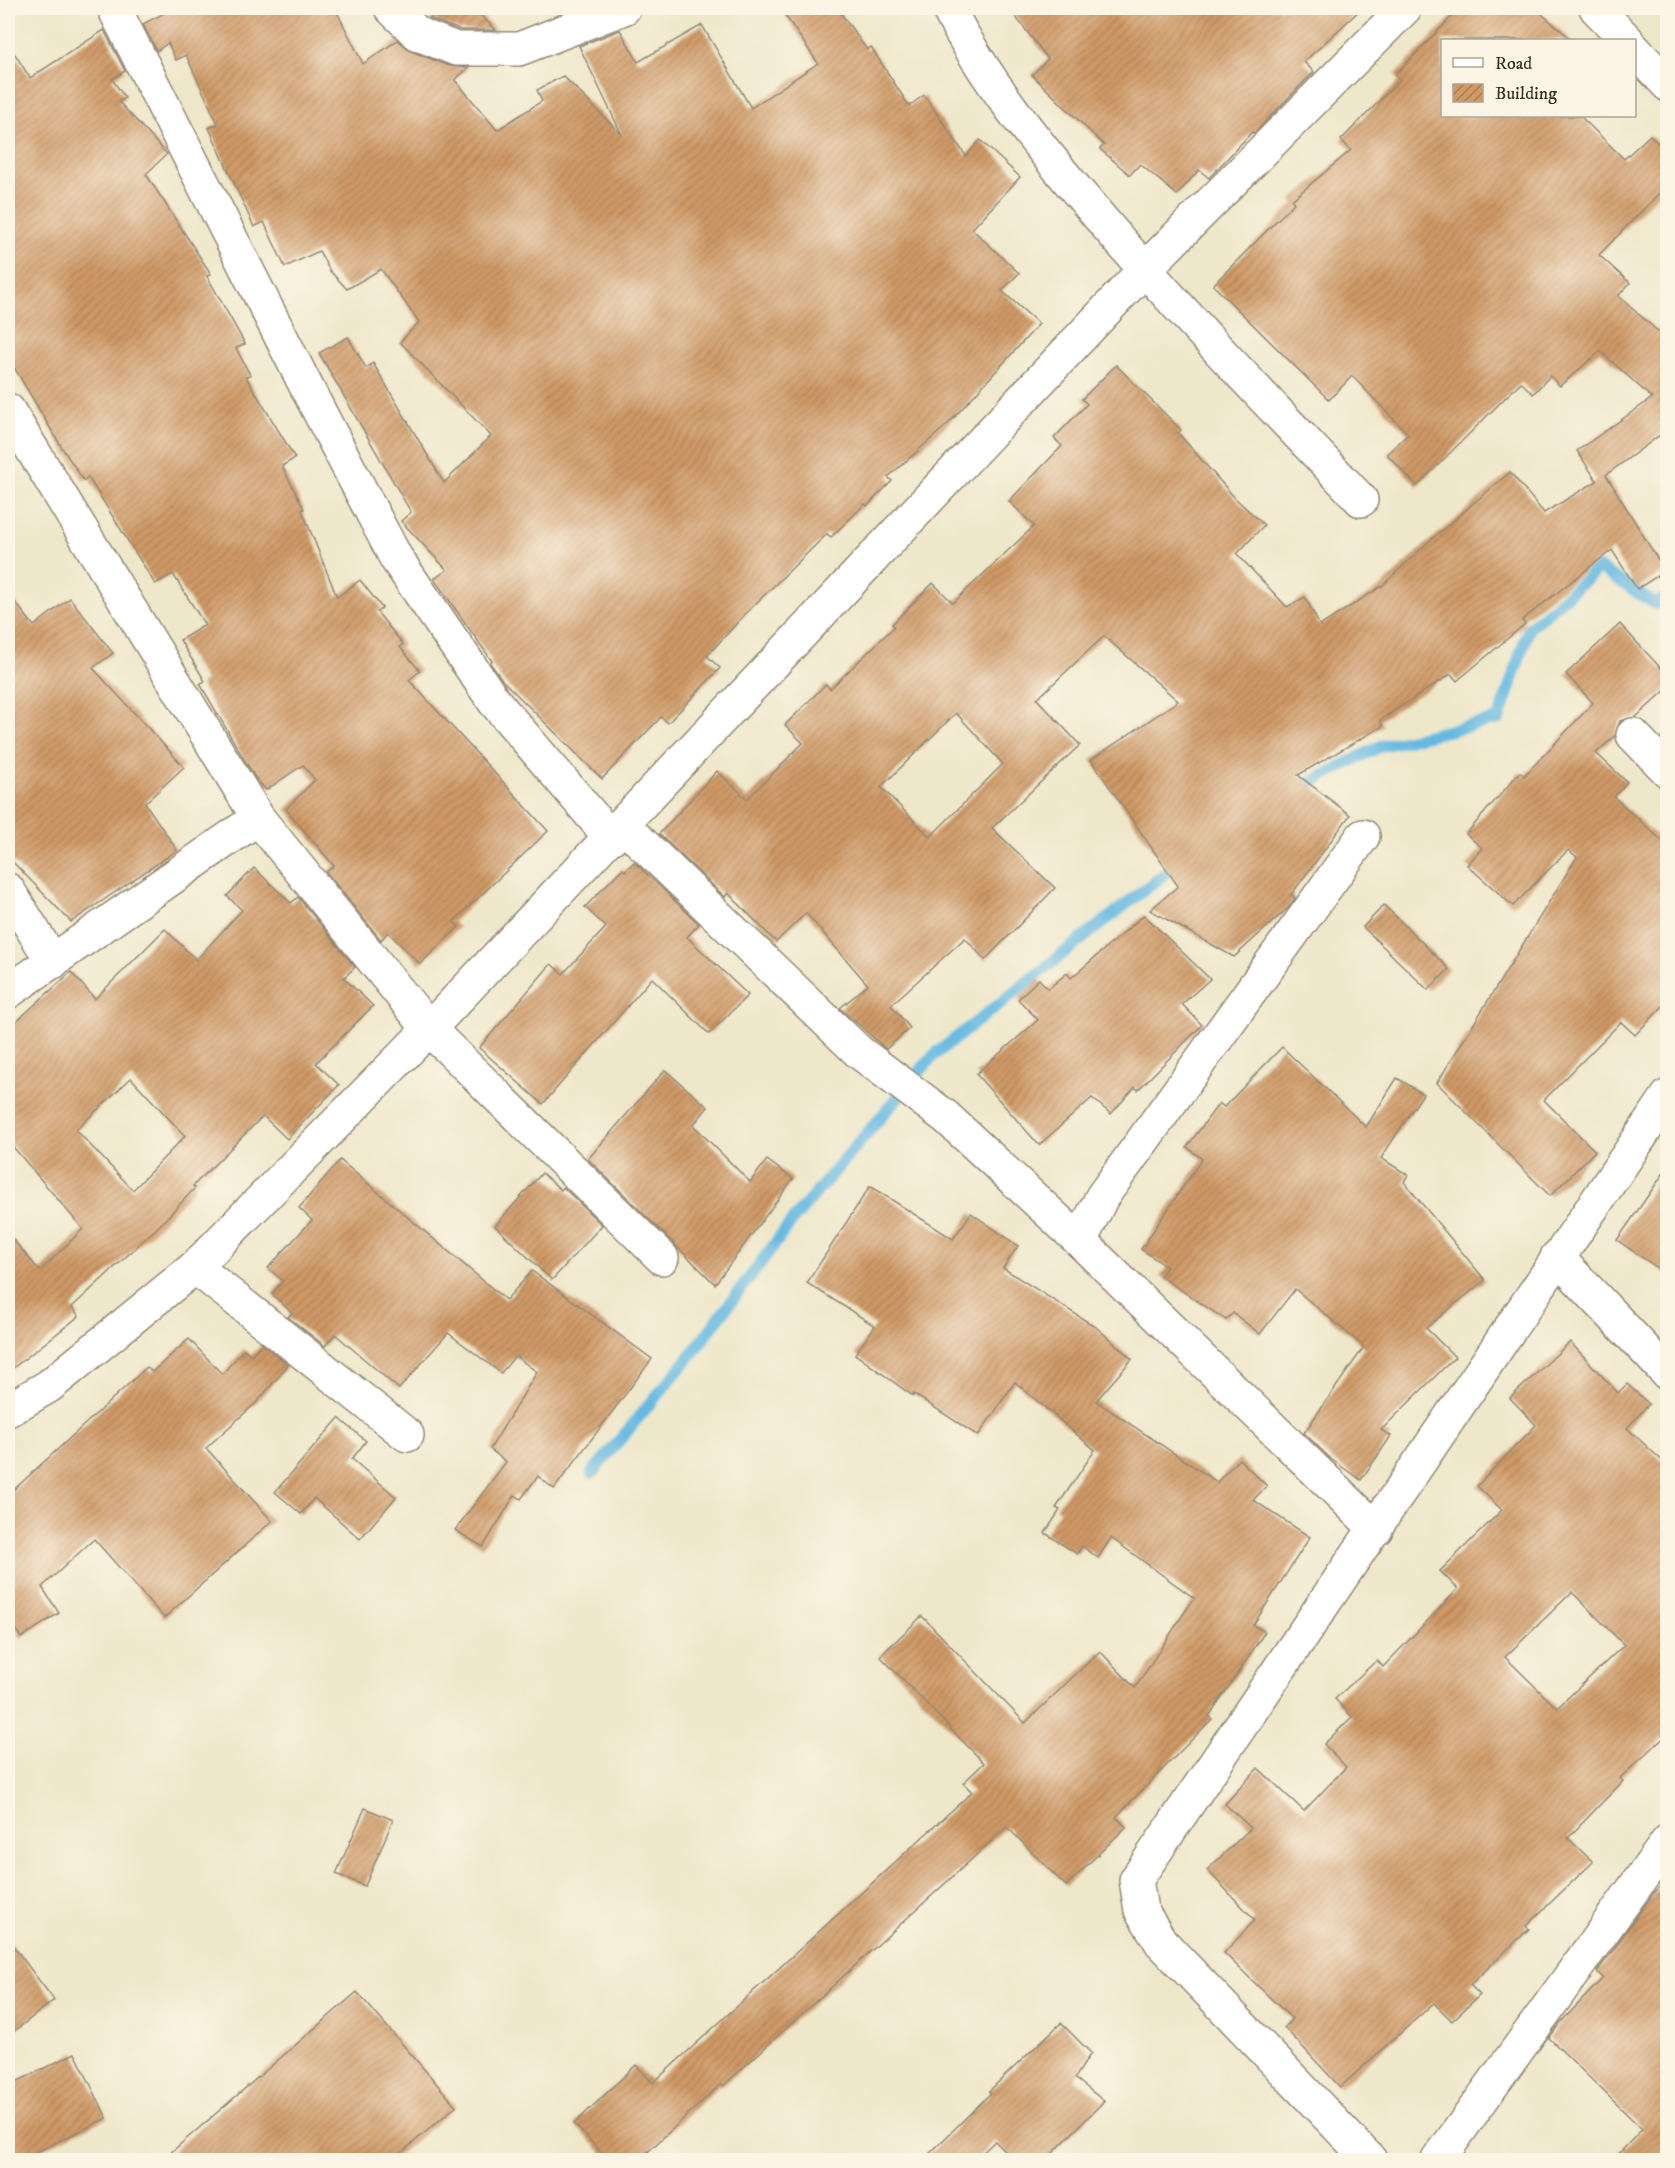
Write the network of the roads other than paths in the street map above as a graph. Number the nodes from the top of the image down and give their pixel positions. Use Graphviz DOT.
graph roads {
  1 [pos="114,8"];
  2 [pos="391,8"];
  3 [pos="624,8"];
  4 [pos="948,8"];
  5 [pos="1405,8"];
  6 [pos="1596,8"];
  7 [pos="1626,39"];
  8 [pos="1636,50"];
  9 [pos="1668,85"];
  10 [pos="1144,270"];
  11 [pos="8,410"];
  12 [pos="1361,500"];
  13 [pos="1633,735"];
  14 [pos="1668,771"];
  15 [pos="258,818"];
  16 [pos="617,832"];
  17 [pos="1363,836"];
  18 [pos="8,890"];
  19 [pos="53,962"];
  20 [pos="8,992"];
  21 [pos="429,1029"];
  22 [pos="1668,1096"];
  23 [pos="1080,1242"];
  24 [pos="1557,1257"];
  25 [pos="662,1258"];
  26 [pos="195,1267"];
  27 [pos="1668,1374"];
  28 [pos="8,1410"];
  29 [pos="408,1435"];
  30 [pos="1376,1529"];
  31 [pos="1668,1841"];
  32 [pos="1370,2160"];
  33 [pos="1438,2160"];
  1 -- 16 [label="street"];
  2 -- 3 [label="street"];
  4 -- 10 [label="street"];
  5 -- 10 [label="street"];
  6 -- 7 [label="street"];
  8 -- 9 [label="street"];
  10 -- 12 [label="street"];
  10 -- 16 [label="street"];
  11 -- 15 [label="street"];
  13 -- 14 [label="street"];
  15 -- 19 [label="street"];
  15 -- 21 [label="street"];
  16 -- 21 [label="street"];
  16 -- 23 [label="street"];
  17 -- 23 [label="street"];
  18 -- 19 [label="street"];
  19 -- 20 [label="street"];
  21 -- 25 [label="street"];
  21 -- 26 [label="street"];
  22 -- 24 [label="street"];
  23 -- 30 [label="street"];
  24 -- 27 [label="street"];
  24 -- 30 [label="street"];
  26 -- 28 [label="street"];
  26 -- 29 [label="street"];
  30 -- 32 [label="street"];
  31 -- 33 [label="street"];
}
